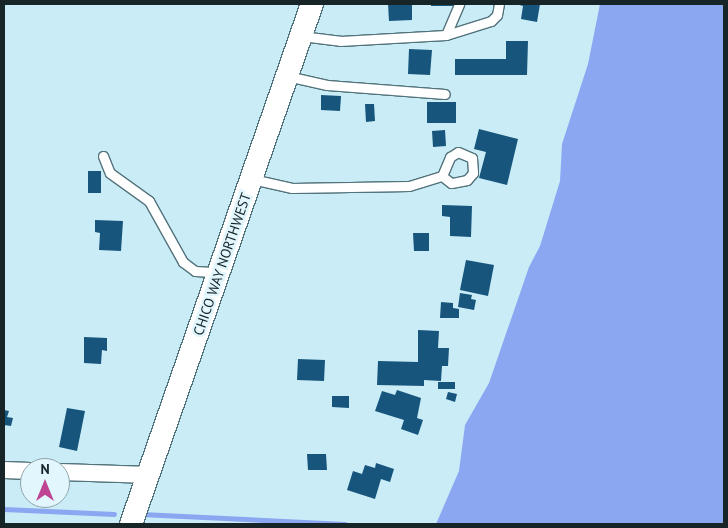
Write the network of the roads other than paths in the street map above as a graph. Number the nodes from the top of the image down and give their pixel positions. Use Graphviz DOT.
graph roads {
  1 [pos="312,4"];
  2 [pos="459,4"];
  3 [pos="499,4"];
  4 [pos="446,35"];
  5 [pos="301,36"];
  6 [pos="287,76"];
  7 [pos="445,94"];
  8 [pos="103,156"];
  9 [pos="442,176"];
  10 [pos="251,178"];
  11 [pos="220,273"];
  12 [pos="4,470"];
  13 [pos="20,471"];
  14 [pos="70,472"];
  15 [pos="150,475"];
  16 [pos="131,524"];
  1 -- 5 [label="main road, CHICO WAY NORTHWEST"];
  2 -- 4 [label="lane"];
  3 -- 4 [label="lane"];
  4 -- 5 [label="lane"];
  5 -- 6 [label="main road, CHICO WAY NORTHWEST"];
  6 -- 7 [label="lane"];
  6 -- 10 [label="main road, CHICO WAY NORTHWEST"];
  8 -- 11 [label="lane"];
  9 -- 10 [label="lane"];
  10 -- 11 [label="main road, CHICO WAY NORTHWEST"];
  11 -- 15 [label="main road, CHICO WAY NORTHWEST"];
  12 -- 13 [label="street"];
  14 -- 15 [label="street"];
  15 -- 16 [label="main road, CHICO WAY NORTHWEST"];
}
